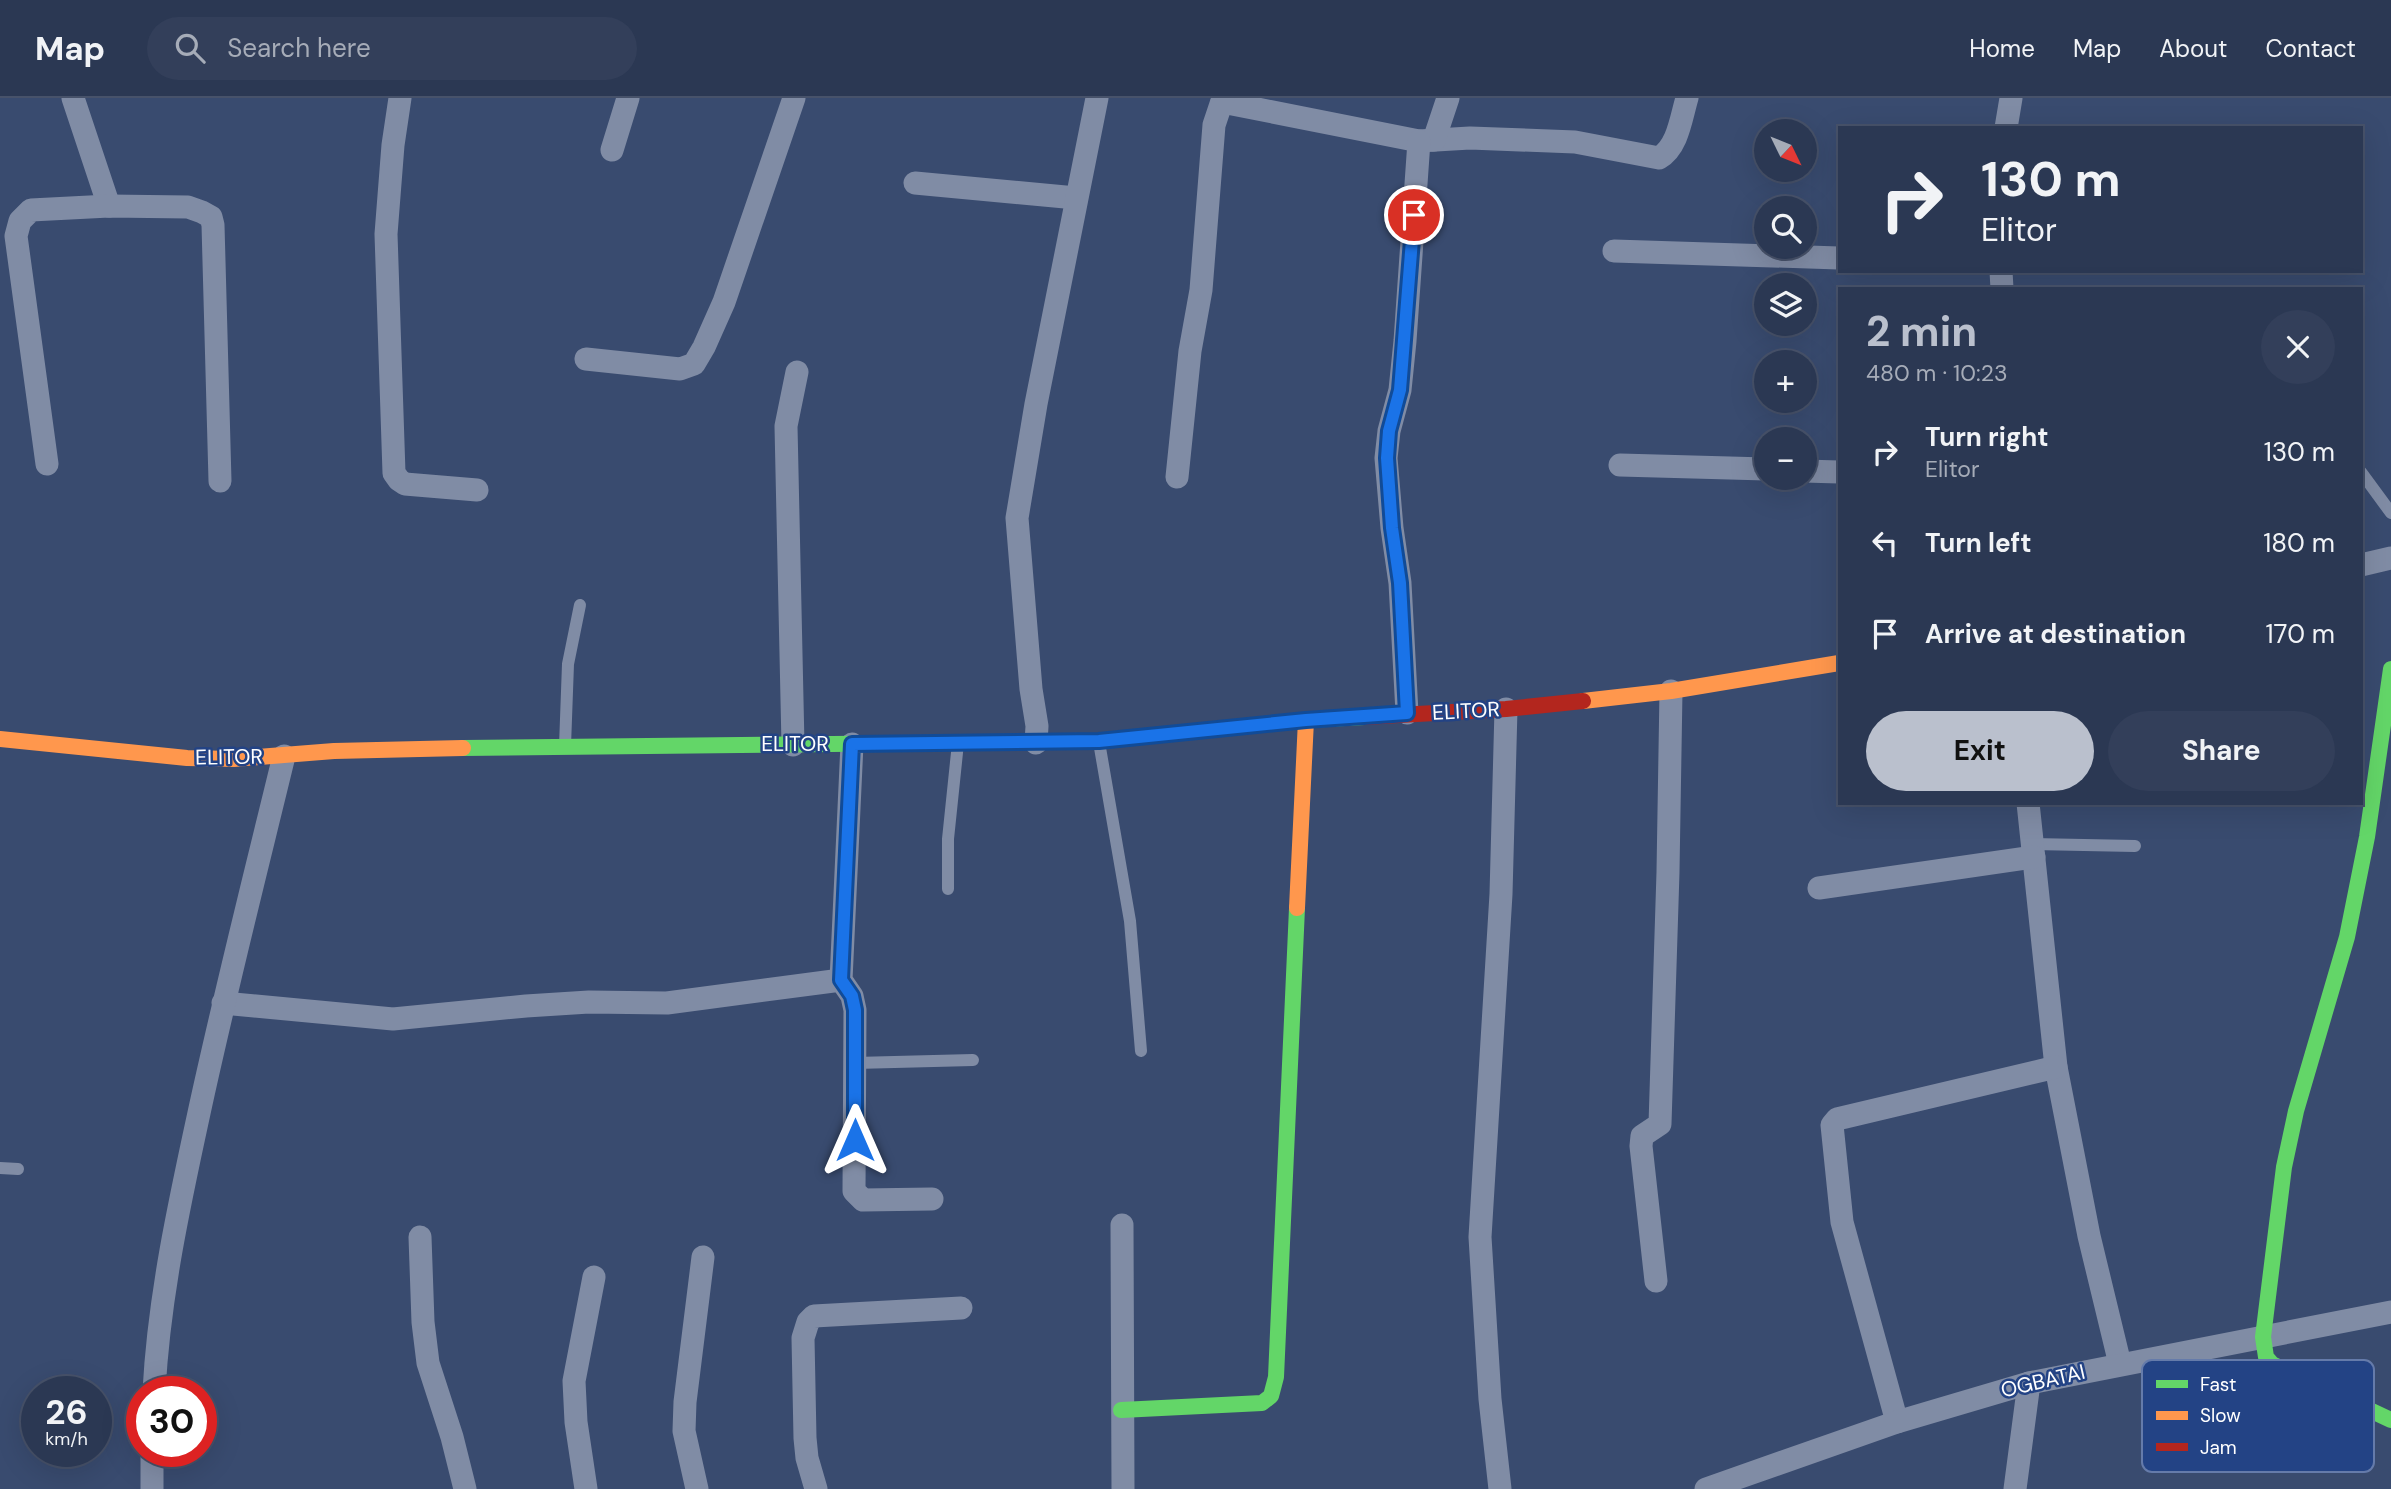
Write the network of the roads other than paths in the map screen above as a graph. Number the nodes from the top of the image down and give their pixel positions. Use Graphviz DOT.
graph roads {
  1 [pos="73,98"];
  2 [pos="400,98"];
  3 [pos="628,98"];
  4 [pos="794,98"];
  5 [pos="1097,98"];
  6 [pos="1447,98"];
  7 [pos="1687,98"];
  8 [pos="2011,98"];
  9 [pos="1222,100"];
  10 [pos="2006,126"];
  11 [pos="1426,140"];
  12 [pos="612,150"];
  13 [pos="915,183"];
  14 [pos="1076,198"];
  15 [pos="108,206"];
  16 [pos="1615,251"];
  17 [pos="1838,258"];
  18 [pos="586,359"];
  19 [pos="797,372"];
  20 [pos="47,464"];
  21 [pos="1620,465"];
  22 [pos="1754,470"];
  23 [pos="1817,471"];
  24 [pos="1838,472"];
  25 [pos="2363,475"];
  26 [pos="1177,477"];
  27 [pos="220,481"];
  28 [pos="477,490"];
  29 [pos="2391,513"];
  30 [pos="2391,558"];
  31 [pos="2363,565"];
  32 [pos="580,604"];
  33 [pos="1838,663"];
  34 [pos="2391,669"];
  35 [pos="1671,691"];
  36 [pos="1506,709"];
  37 [pos="1407,713"];
  38 [pos="1306,720"];
  39 [pos="0,739"];
  40 [pos="1099,741"];
  41 [pos="958,743"];
  42 [pos="1036,743"];
  43 [pos="793,744"];
  44 [pos="852,744"];
  45 [pos="565,746"];
  46 [pos="284,756"];
  47 [pos="2028,805"];
  48 [pos="2135,846"];
  49 [pos="2033,850"];
  50 [pos="1819,888"];
  51 [pos="948,889"];
  52 [pos="841,980"];
  53 [pos="223,1003"];
  54 [pos="1141,1051"];
  55 [pos="972,1060"];
  56 [pos="855,1063"];
  57 [pos="2056,1067"];
  58 [pos="0,1168"];
  59 [pos="18,1169"];
  60 [pos="932,1199"];
  61 [pos="1122,1225"];
  62 [pos="420,1237"];
  63 [pos="703,1257"];
  64 [pos="594,1277"];
  65 [pos="1656,1281"];
  66 [pos="961,1308"];
  67 [pos="2391,1312"];
  68 [pos="2263,1337"];
  69 [pos="2269,1360"];
  70 [pos="2120,1364"];
  71 [pos="155,1376"];
  72 [pos="2029,1383"];
  73 [pos="1121,1410"];
  74 [pos="2374,1412"];
  75 [pos="2391,1420"];
  76 [pos="1897,1422"];
  77 [pos="152,1467"];
  78 [pos="152,1489"];
  79 [pos="465,1489"];
  80 [pos="586,1489"];
  81 [pos="697,1489"];
  82 [pos="816,1489"];
  83 [pos="1123,1489"];
  84 [pos="1500,1489"];
  85 [pos="1706,1489"];
  86 [pos="2015,1489"];
  1 -- 15 [label="street"];
  2 -- 28 [label="street"];
  3 -- 12 [label="street"];
  4 -- 18 [label="street"];
  5 -- 14 [label="street"];
  6 -- 11 [label="street"];
  7 -- 11 [label="street"];
  8 -- 10 [label="street"];
  9 -- 11 [label="street"];
  9 -- 26 [label="street"];
  11 -- 37 [label="street"];
  13 -- 14 [label="street"];
  14 -- 42 [label="street"];
  15 -- 20 [label="street"];
  15 -- 27 [label="street"];
  16 -- 17 [label="street"];
  19 -- 43 [label="street"];
  21 -- 22 [label="street"];
  23 -- 24 [label="street"];
  25 -- 29 [label="lane"];
  30 -- 31 [label="street"];
  32 -- 45 [label="lane"];
  33 -- 35 [label="street, ELITOR"];
  34 -- 68 [label="street"];
  35 -- 36 [label="street, ELITOR"];
  35 -- 65 [label="street"];
  36 -- 37 [label="street, ELITOR"];
  36 -- 84 [label="street"];
  37 -- 38 [label="street, ELITOR"];
  38 -- 40 [label="street, ELITOR"];
  38 -- 73 [label="street"];
  39 -- 46 [label="street, ELITOR"];
  40 -- 42 [label="street, ELITOR"];
  40 -- 54 [label="lane"];
  41 -- 42 [label="street, ELITOR"];
  41 -- 44 [label="street, ELITOR"];
  41 -- 51 [label="lane"];
  43 -- 44 [label="street, ELITOR"];
  43 -- 45 [label="street, ELITOR"];
  44 -- 52 [label="street"];
  45 -- 46 [label="street, ELITOR"];
  46 -- 53 [label="street"];
  47 -- 49 [label="street"];
  48 -- 49 [label="lane"];
  49 -- 50 [label="street"];
  49 -- 57 [label="street"];
  52 -- 53 [label="street"];
  52 -- 56 [label="street"];
  53 -- 71 [label="street"];
  55 -- 56 [label="lane"];
  56 -- 60 [label="street"];
  57 -- 70 [label="street"];
  57 -- 76 [label="street"];
  58 -- 59 [label="lane"];
  61 -- 73 [label="street"];
  62 -- 79 [label="street"];
  63 -- 81 [label="street"];
  64 -- 80 [label="street"];
  66 -- 82 [label="street"];
  67 -- 68 [label="street, OGBATAI"];
  68 -- 69 [label="street"];
  68 -- 70 [label="street, OGBATAI"];
  70 -- 72 [label="street, OGBATAI"];
  72 -- 76 [label="street, OGBATAI"];
  72 -- 86 [label="street"];
  73 -- 83 [label="street"];
  74 -- 75 [label="street"];
  76 -- 85 [label="street, OGBATAI"];
  77 -- 78 [label="street"];
}
